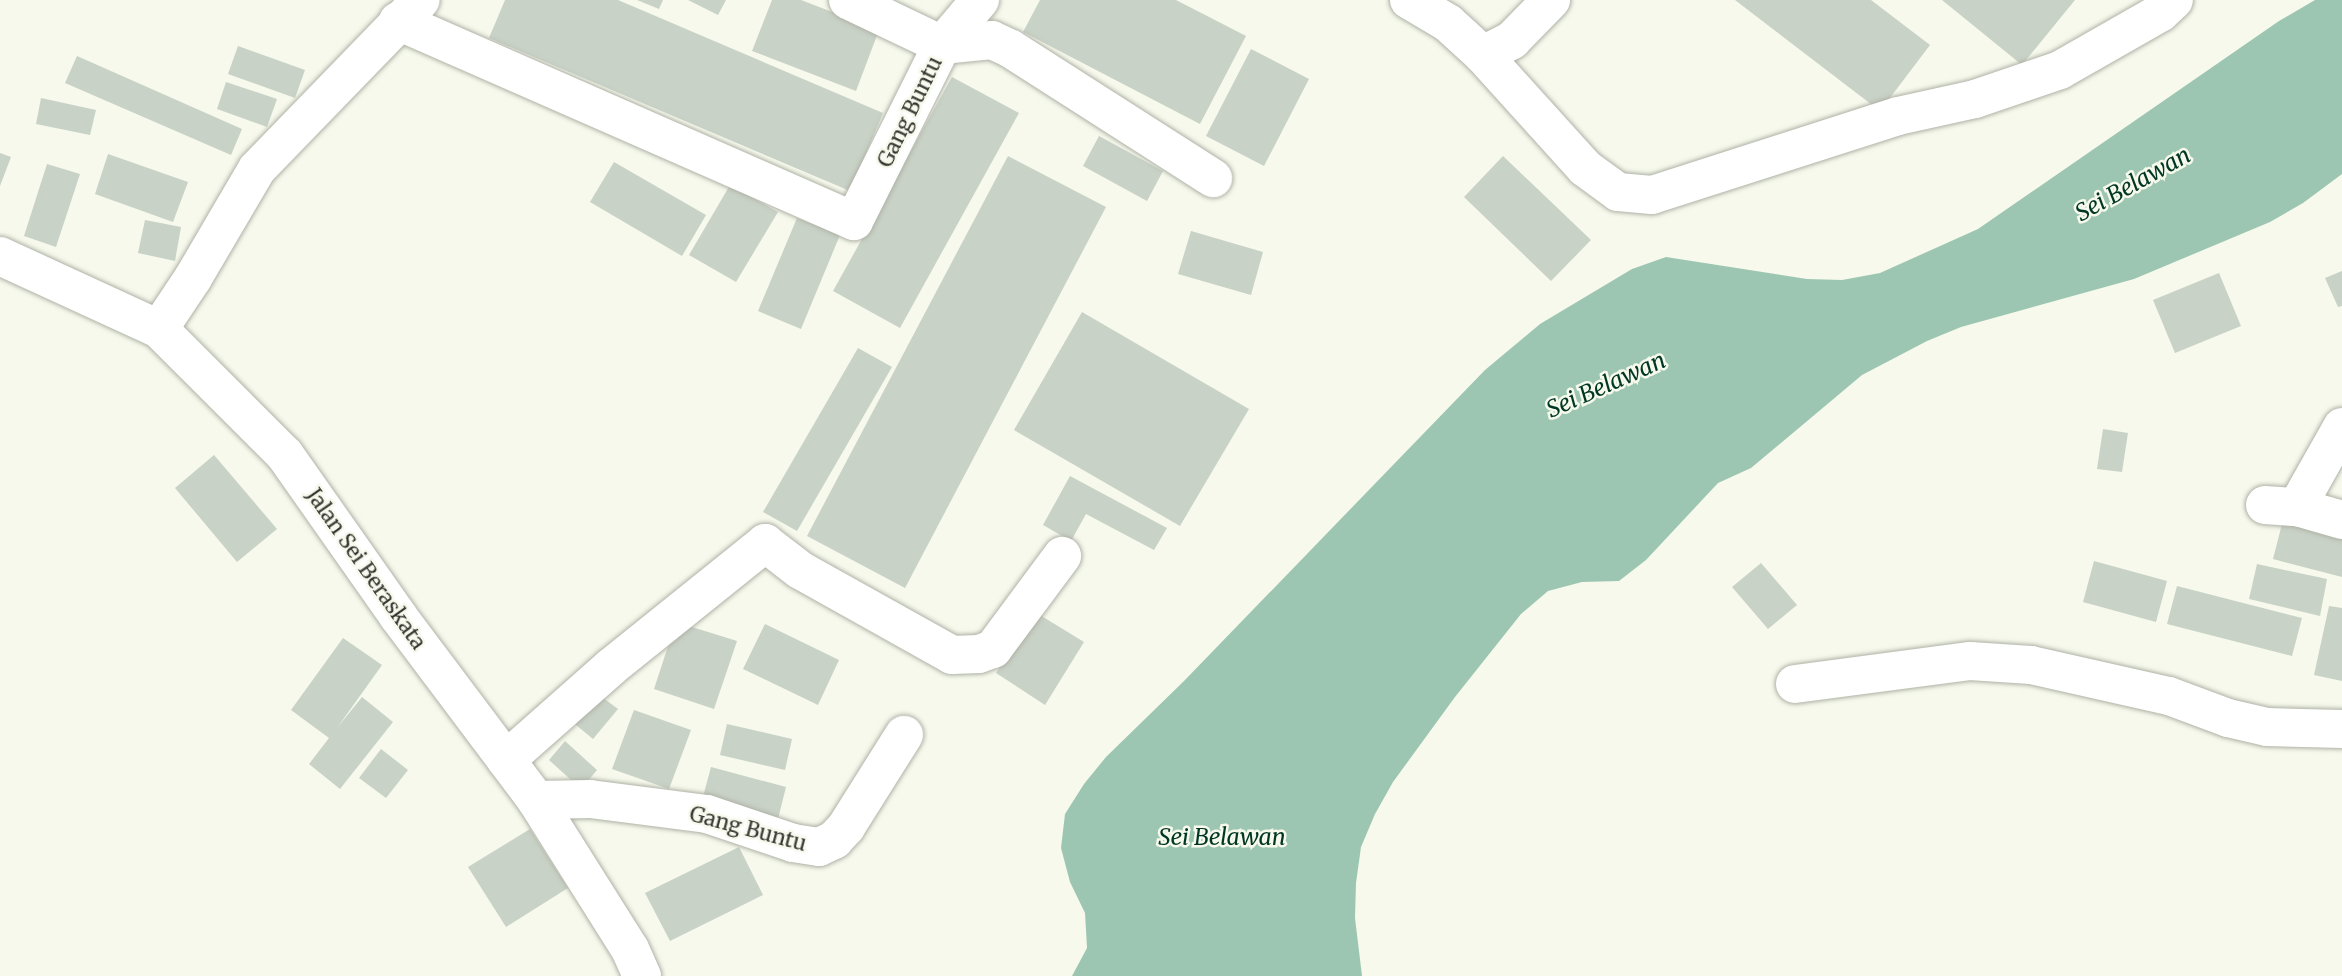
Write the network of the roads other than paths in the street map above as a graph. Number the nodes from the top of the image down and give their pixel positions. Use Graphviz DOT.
graph roads {
  1 [pos="1409,0"];
  2 [pos="1551,0"];
  3 [pos="2174,0"];
  4 [pos="853,1"];
  5 [pos="971,2"];
  6 [pos="409,10"];
  7 [pos="992,40"];
  8 [pos="942,45"];
  9 [pos="1483,55"];
  10 [pos="1213,178"];
  11 [pos="0,256"];
  12 [pos="159,328"];
  13 [pos="2342,427"];
  14 [pos="2342,520"];
  15 [pos="1062,556"];
  16 [pos="1795,684"];
  17 [pos="2342,729"];
  18 [pos="904,735"];
  19 [pos="506,760"];
  20 [pos="536,800"];
  21 [pos="642,976"];
  1 -- 9 [label="street"];
  2 -- 9 [label="street"];
  3 -- 9 [label="street"];
  4 -- 8 [label="street"];
  5 -- 7 [label="street"];
  5 -- 8 [label="street, Gang Buntu"];
  6 -- 8 [label="street, Gang Buntu"];
  6 -- 12 [label="street"];
  7 -- 8 [label="street"];
  7 -- 10 [label="street"];
  11 -- 12 [label="street, Jalan Sei Beraskata"];
  12 -- 19 [label="street, Jalan Sei Beraskata"];
  13 -- 14 [label="street"];
  15 -- 19 [label="street"];
  16 -- 17 [label="street"];
  18 -- 20 [label="street, Gang Buntu"];
  19 -- 20 [label="street, Jalan Sei Beraskata"];
  20 -- 21 [label="street, Jalan Sei Beraskata"];
}
